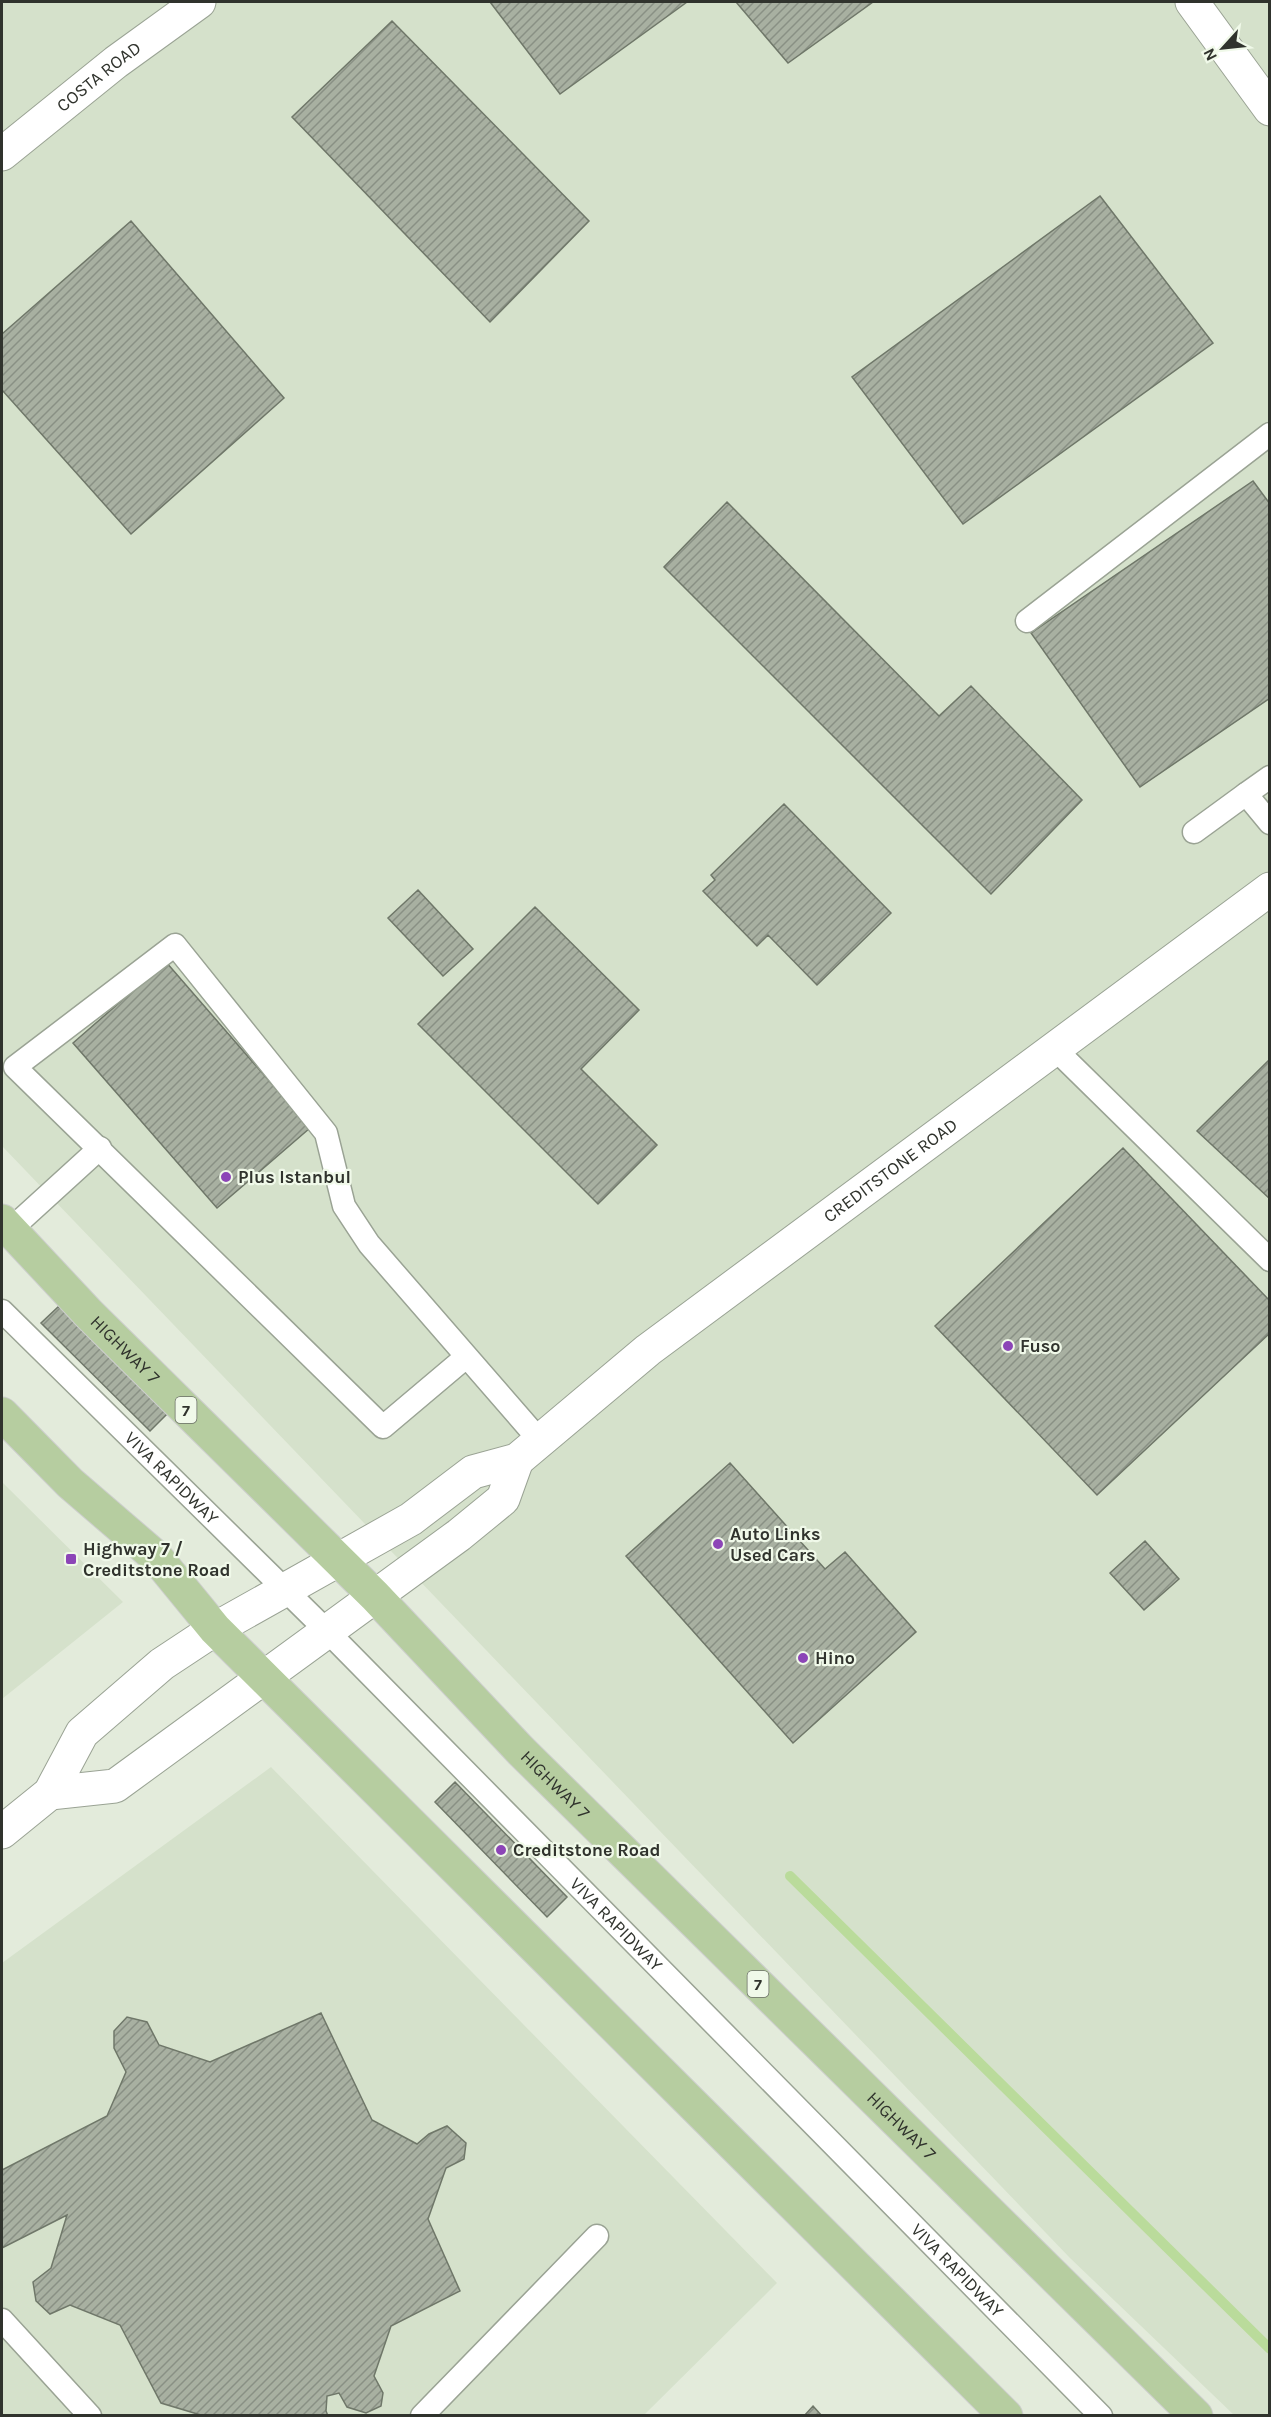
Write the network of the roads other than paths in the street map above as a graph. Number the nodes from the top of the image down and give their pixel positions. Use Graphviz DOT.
graph roads {
  1 [pos="199,2"];
  2 [pos="1192,2"];
  3 [pos="1269,109"];
  4 [pos="2,154"];
  5 [pos="1269,434"];
  6 [pos="1027,621"];
  7 [pos="1269,777"];
  8 [pos="1246,794"];
  9 [pos="1269,823"];
  10 [pos="1194,832"];
  11 [pos="1269,889"];
  12 [pos="1055,1049"];
  13 [pos="100,1148"];
  14 [pos="6,1226"];
  15 [pos="1269,1260"];
  16 [pos="2,1311"];
  17 [pos="466,1357"];
  18 [pos="2,1414"];
  19 [pos="529,1451"];
  20 [pos="338,1559"];
  21 [pos="283,1590"];
  22 [pos="375,1596"];
  23 [pos="215,1629"];
  24 [pos="327,1631"];
  25 [pos="264,1677"];
  26 [pos="50,1793"];
  27 [pos="2,1832"];
  28 [pos="597,2236"];
  29 [pos="2,2320"];
  30 [pos="90,2415"];
  31 [pos="422,2415"];
  32 [pos="1006,2415"];
  33 [pos="1101,2415"];
  34 [pos="1196,2415"];
  1 -- 4 [label="street, COSTA ROAD"];
  2 -- 3 [label="street"];
  5 -- 6 [label="lane"];
  7 -- 8 [label="lane"];
  8 -- 9 [label="lane"];
  8 -- 10 [label="lane"];
  11 -- 12 [label="street, CREDITSTONE ROAD"];
  12 -- 15 [label="lane"];
  12 -- 19 [label="street, CREDITSTONE ROAD"];
  13 -- 14 [label="lane"];
  13 -- 17 [label="lane"];
  13 -- 17 [label="lane"];
  14 -- 20 [label="main road, HIGHWAY 7 / 7"];
  16 -- 21 [label="lane, VIVA RAPIDWAY"];
  17 -- 19 [label="lane"];
  18 -- 23 [label="main road"];
  19 -- 20 [label="street, CREDITSTONE ROAD"];
  19 -- 22 [label="street, CREDITSTONE ROAD"];
  20 -- 21 [label="street, CREDITSTONE ROAD"];
  20 -- 22 [label="main road, HIGHWAY 7 / 7"];
  21 -- 23 [label="street, CREDITSTONE ROAD"];
  21 -- 24 [label="lane, VIVA RAPIDWAY"];
  22 -- 24 [label="street, CREDITSTONE ROAD"];
  22 -- 34 [label="main road, HIGHWAY 7 / 7"];
  23 -- 25 [label="main road"];
  23 -- 26 [label="street, CREDITSTONE ROAD"];
  24 -- 25 [label="street, CREDITSTONE ROAD"];
  24 -- 33 [label="lane, VIVA RAPIDWAY"];
  25 -- 26 [label="street, CREDITSTONE ROAD"];
  25 -- 32 [label="main road"];
  26 -- 27 [label="street, CREDITSTONE ROAD"];
  28 -- 31 [label="lane"];
  29 -- 30 [label="lane"];
}
